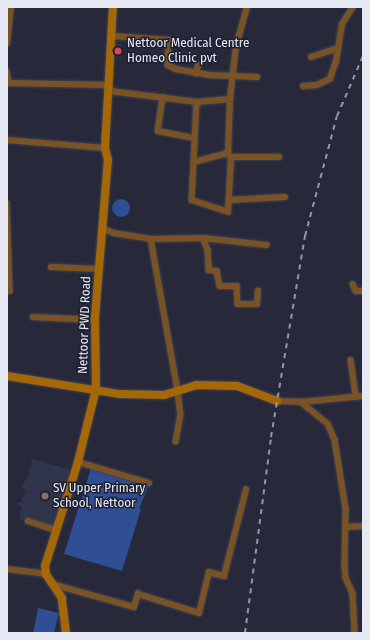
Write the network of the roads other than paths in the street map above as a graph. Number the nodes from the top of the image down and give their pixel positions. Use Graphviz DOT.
graph roads {
  1 [pos="10,7"];
  2 [pos="113,7"];
  3 [pos="247,7"];
  4 [pos="353,7"];
  5 [pos="8,29"];
  6 [pos="112,36"];
  7 [pos="7,44"];
  8 [pos="338,48"];
  9 [pos="311,57"];
  10 [pos="198,65"];
  11 [pos="7,71"];
  12 [pos="196,74"];
  13 [pos="232,76"];
  14 [pos="257,78"];
  15 [pos="8,83"];
  16 [pos="303,86"];
  17 [pos="110,88"];
  18 [pos="163,97"];
  19 [pos="230,99"];
  20 [pos="197,102"];
  21 [pos="194,138"];
  22 [pos="7,140"];
  23 [pos="105,148"];
  24 [pos="229,155"];
  25 [pos="279,157"];
  26 [pos="194,162"];
  27 [pos="285,197"];
  28 [pos="229,200"];
  29 [pos="7,203"];
  30 [pos="102,228"];
  31 [pos="204,238"];
  32 [pos="151,239"];
  33 [pos="267,245"];
  34 [pos="51,267"];
  35 [pos="99,269"];
  36 [pos="353,284"];
  37 [pos="258,291"];
  38 [pos="7,292"];
  39 [pos="363,292"];
  40 [pos="32,317"];
  41 [pos="95,320"];
  42 [pos="351,360"];
  43 [pos="7,376"];
  44 [pos="96,389"];
  45 [pos="178,391"];
  46 [pos="363,396"];
  47 [pos="356,397"];
  48 [pos="277,400"];
  49 [pos="302,402"];
  50 [pos="176,442"];
  51 [pos="78,462"];
  52 [pos="148,483"];
  53 [pos="246,490"];
  54 [pos="28,521"];
  55 [pos="363,526"];
  56 [pos="346,527"];
  57 [pos="56,530"];
  58 [pos="7,569"];
  59 [pos="46,574"];
  60 [pos="56,585"];
  61 [pos="66,633"];
  62 [pos="355,633"];
  1 -- 5 [label="street"];
  2 -- 6 [label="street, Nettoor PWD Road"];
  3 -- 13 [label="street"];
  4 -- 8 [label="street"];
  5 -- 7 [label="street"];
  6 -- 12 [label="street"];
  6 -- 17 [label="street, Nettoor PWD Road"];
  8 -- 9 [label="street"];
  8 -- 16 [label="street"];
  10 -- 12 [label="street"];
  11 -- 15 [label="street"];
  12 -- 13 [label="street"];
  13 -- 14 [label="street"];
  13 -- 19 [label="street"];
  15 -- 17 [label="street"];
  17 -- 18 [label="street"];
  17 -- 23 [label="street, Nettoor PWD Road"];
  18 -- 20 [label="street"];
  18 -- 21 [label="street"];
  19 -- 20 [label="street"];
  19 -- 24 [label="street"];
  20 -- 21 [label="street"];
  21 -- 26 [label="street"];
  22 -- 23 [label="street"];
  23 -- 30 [label="street, Nettoor PWD Road"];
  24 -- 25 [label="street"];
  24 -- 26 [label="street"];
  24 -- 28 [label="street"];
  26 -- 28 [label="street"];
  27 -- 28 [label="street"];
  29 -- 38 [label="street"];
  30 -- 32 [label="street"];
  30 -- 35 [label="street, Nettoor PWD Road"];
  31 -- 32 [label="street"];
  31 -- 33 [label="street"];
  31 -- 37 [label="street"];
  32 -- 45 [label="street"];
  34 -- 35 [label="street"];
  35 -- 41 [label="street, Nettoor PWD Road"];
  36 -- 39 [label="street"];
  40 -- 41 [label="street"];
  41 -- 44 [label="street, Nettoor PWD Road"];
  42 -- 47 [label="street"];
  43 -- 44 [label="street"];
  44 -- 45 [label="street"];
  44 -- 51 [label="street, Nettoor PWD Road"];
  45 -- 48 [label="street"];
  45 -- 50 [label="street"];
  46 -- 47 [label="street"];
  47 -- 49 [label="street"];
  48 -- 49 [label="street"];
  49 -- 56 [label="street"];
  51 -- 52 [label="street"];
  51 -- 57 [label="street, Nettoor PWD Road"];
  53 -- 60 [label="street"];
  54 -- 57 [label="street"];
  55 -- 56 [label="street"];
  56 -- 62 [label="street"];
  57 -- 59 [label="street, Nettoor PWD Road"];
  58 -- 59 [label="street"];
  59 -- 60 [label="street"];
  60 -- 61 [label="street"];
}
